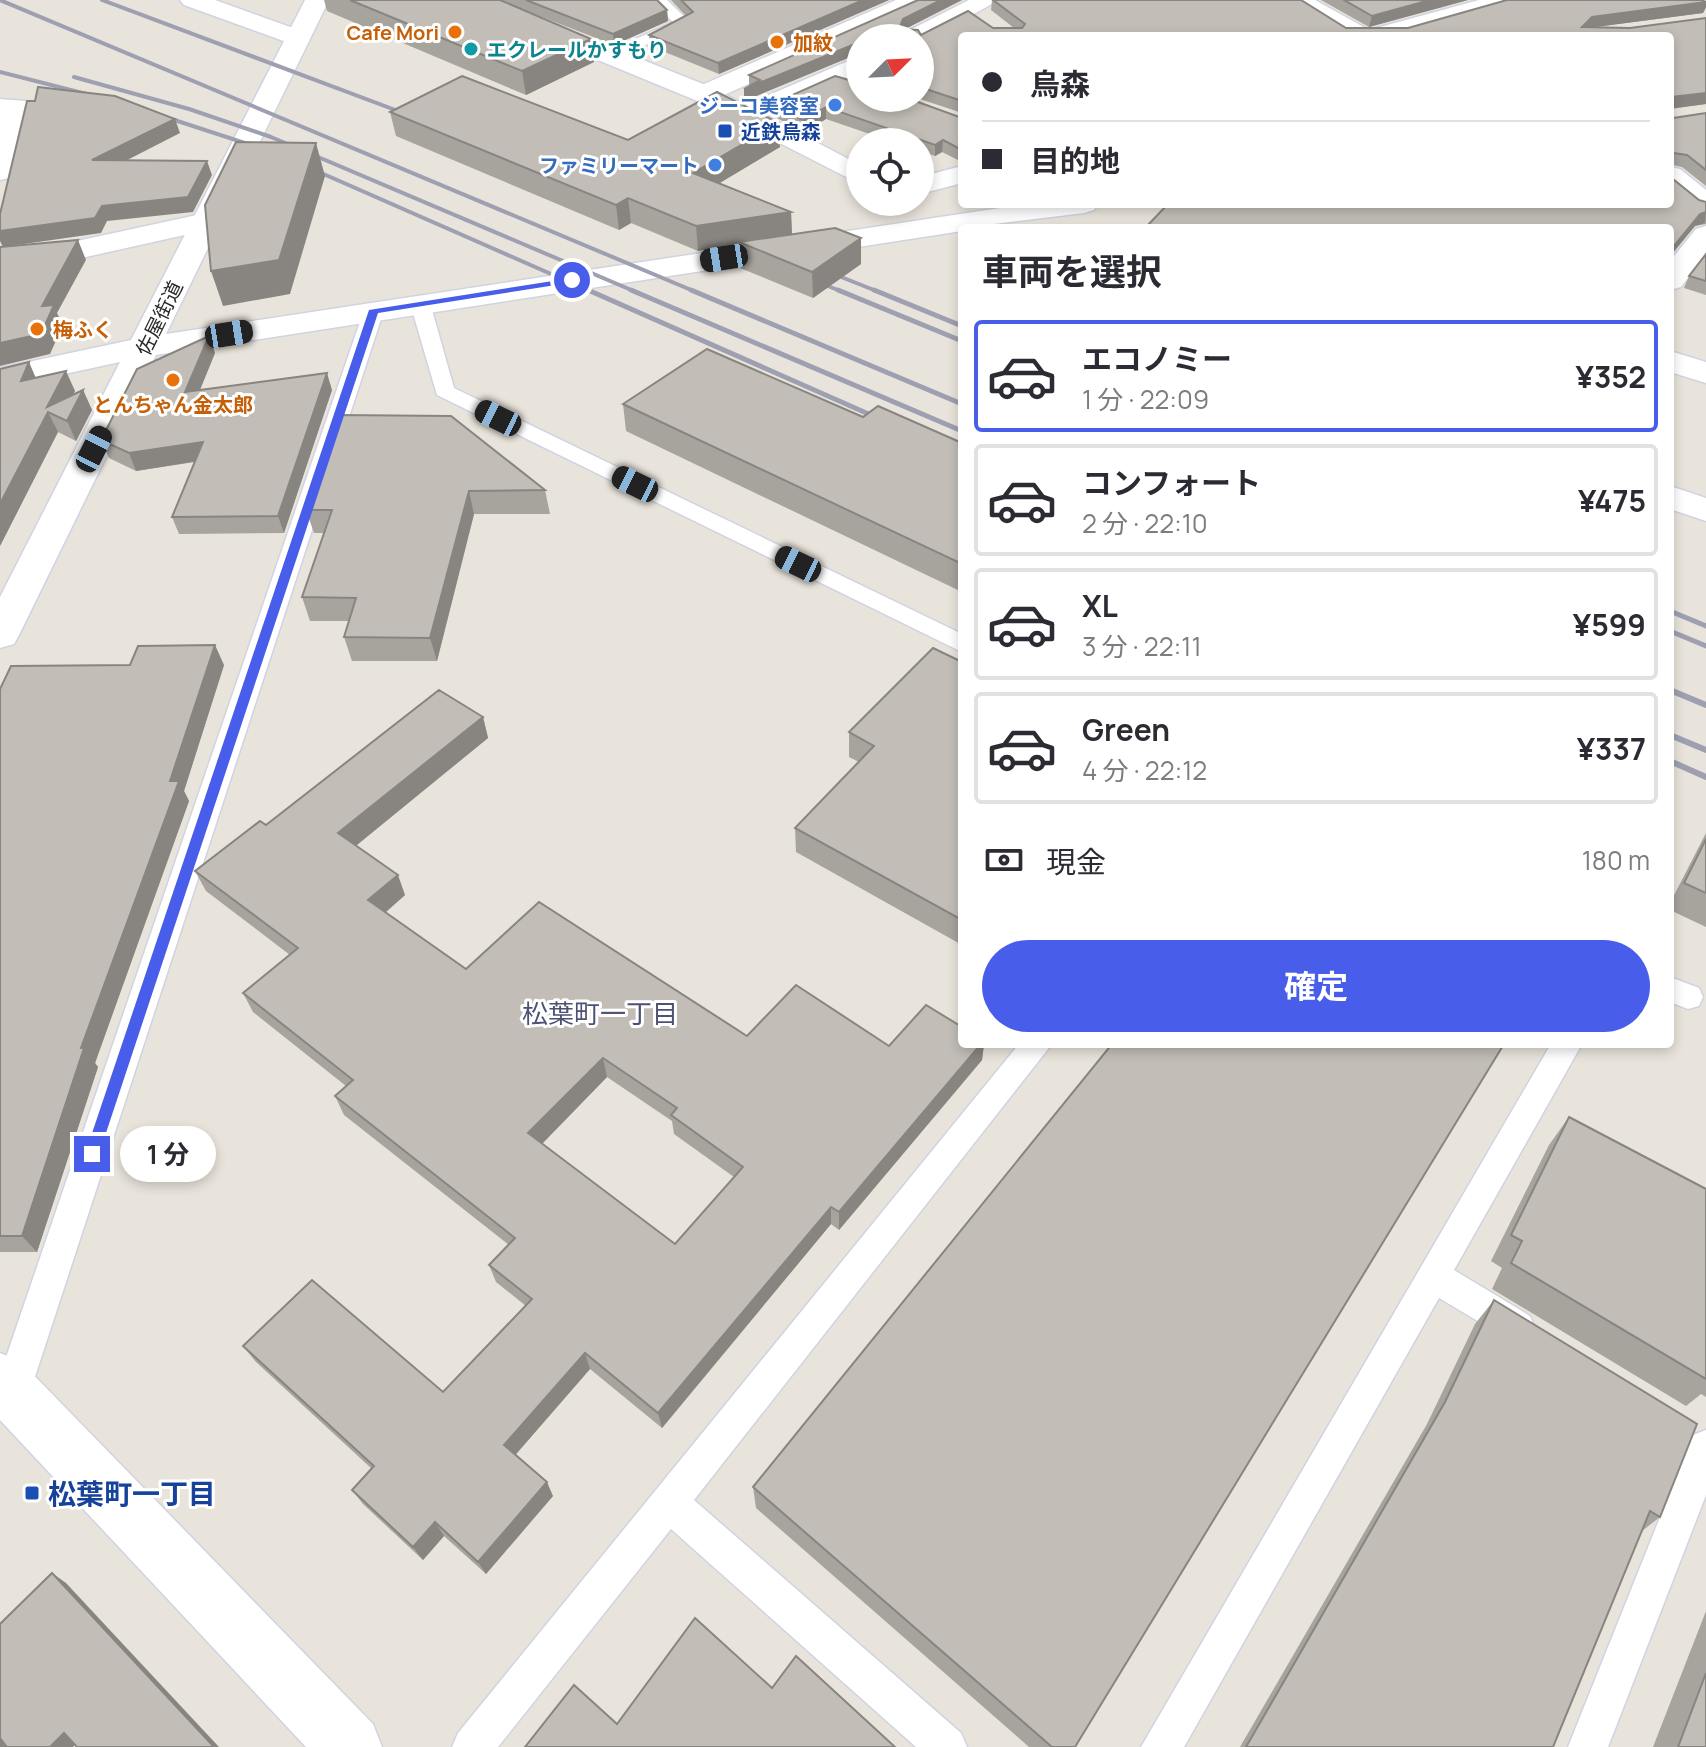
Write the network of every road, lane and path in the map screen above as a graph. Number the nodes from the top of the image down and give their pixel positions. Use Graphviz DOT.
graph roads {
  1 [pos="192,0"];
  2 [pos="317,0"];
  3 [pos="472,0"];
  4 [pos="658,0"];
  5 [pos="916,0"];
  6 [pos="1297,0"];
  7 [pos="978,5"];
  8 [pos="868,7"];
  9 [pos="1482,9"];
  10 [pos="934,27"];
  11 [pos="996,27"];
  12 [pos="1354,32"];
  13 [pos="1392,32"];
  14 [pos="298,38"];
  15 [pos="611,56"];
  16 [pos="846,71"];
  17 [pos="832,78"];
  18 [pos="846,83"];
  19 [pos="704,94"];
  20 [pos="0,107"];
  21 [pos="745,115"];
  22 [pos="846,169"];
  23 [pos="0,172"];
  24 [pos="958,175"];
  25 [pos="1674,178"];
  26 [pos="934,182"];
  27 [pos="1706,204"];
  28 [pos="1061,208"];
  29 [pos="934,216"];
  30 [pos="206,222"];
  31 [pos="971,224"];
  32 [pos="954,227"];
  33 [pos="1706,228"];
  34 [pos="1674,232"];
  35 [pos="1706,235"];
  36 [pos="192,252"];
  37 [pos="0,259"];
  38 [pos="1674,276"];
  39 [pos="0,282"];
  40 [pos="420,303"];
  41 [pos="374,310"];
  42 [pos="145,347"];
  43 [pos="1674,362"];
  44 [pos="1706,373"];
  45 [pos="0,378"];
  46 [pos="1674,498"];
  47 [pos="1706,510"];
  48 [pos="0,635"];
  49 [pos="958,642"];
  50 [pos="1034,1048"];
  51 [pos="1565,1048"];
  52 [pos="1433,1276"];
  53 [pos="1542,1343"];
  54 [pos="6,1386"];
  55 [pos="1697,1439"];
  56 [pos="669,1503"];
  57 [pos="350,1747"];
  58 [pos="472,1747"];
  59 [pos="947,1747"];
  60 [pos="1161,1747"];
  61 [pos="1588,1747"];
  1 -- 14 [label="street"];
  2 -- 14 [label="street, 佐屋街道"];
  3 -- 15 [label="street"];
  4 -- 15 [label="lane"];
  5 -- 8 [label="street"];
  6 -- 12 [label="street"];
  7 -- 10 [label="street"];
  7 -- 11 [label="street"];
  8 -- 19 [label="street"];
  9 -- 13 [label="street"];
  14 -- 30 [label="street, 佐屋街道"];
  15 -- 19 [label="street"];
  16 -- 17 [label="street"];
  17 -- 18 [label="lane"];
  17 -- 21 [label="street"];
  19 -- 21 [label="street"];
  20 -- 23 [label="street"];
  21 -- 22 [label="street"];
  24 -- 26 [label="street"];
  25 -- 27 [label="street"];
  28 -- 31 [label="street"];
  29 -- 32 [label="street"];
  30 -- 36 [label="street, 佐屋街道"];
  30 -- 37 [label="street"];
  32 -- 40 [label="street"];
  33 -- 34 [label="street"];
  35 -- 38 [label="street"];
  36 -- 39 [label="street"];
  36 -- 42 [label="street, 佐屋街道"];
  40 -- 41 [label="street"];
  40 -- 49 [label="lane"];
  41 -- 42 [label="street"];
  41 -- 54 [label="lane"];
  42 -- 45 [label="street"];
  42 -- 48 [label="street, 佐屋街道"];
  43 -- 44 [label="street"];
  46 -- 47 [label="street"];
  50 -- 56 [label="lane"];
  51 -- 52 [label="lane"];
  52 -- 53 [label="lane"];
  52 -- 60 [label="lane"];
  54 -- 57 [label="street"];
  55 -- 61 [label="lane"];
  56 -- 58 [label="lane"];
  56 -- 59 [label="lane"];
}
